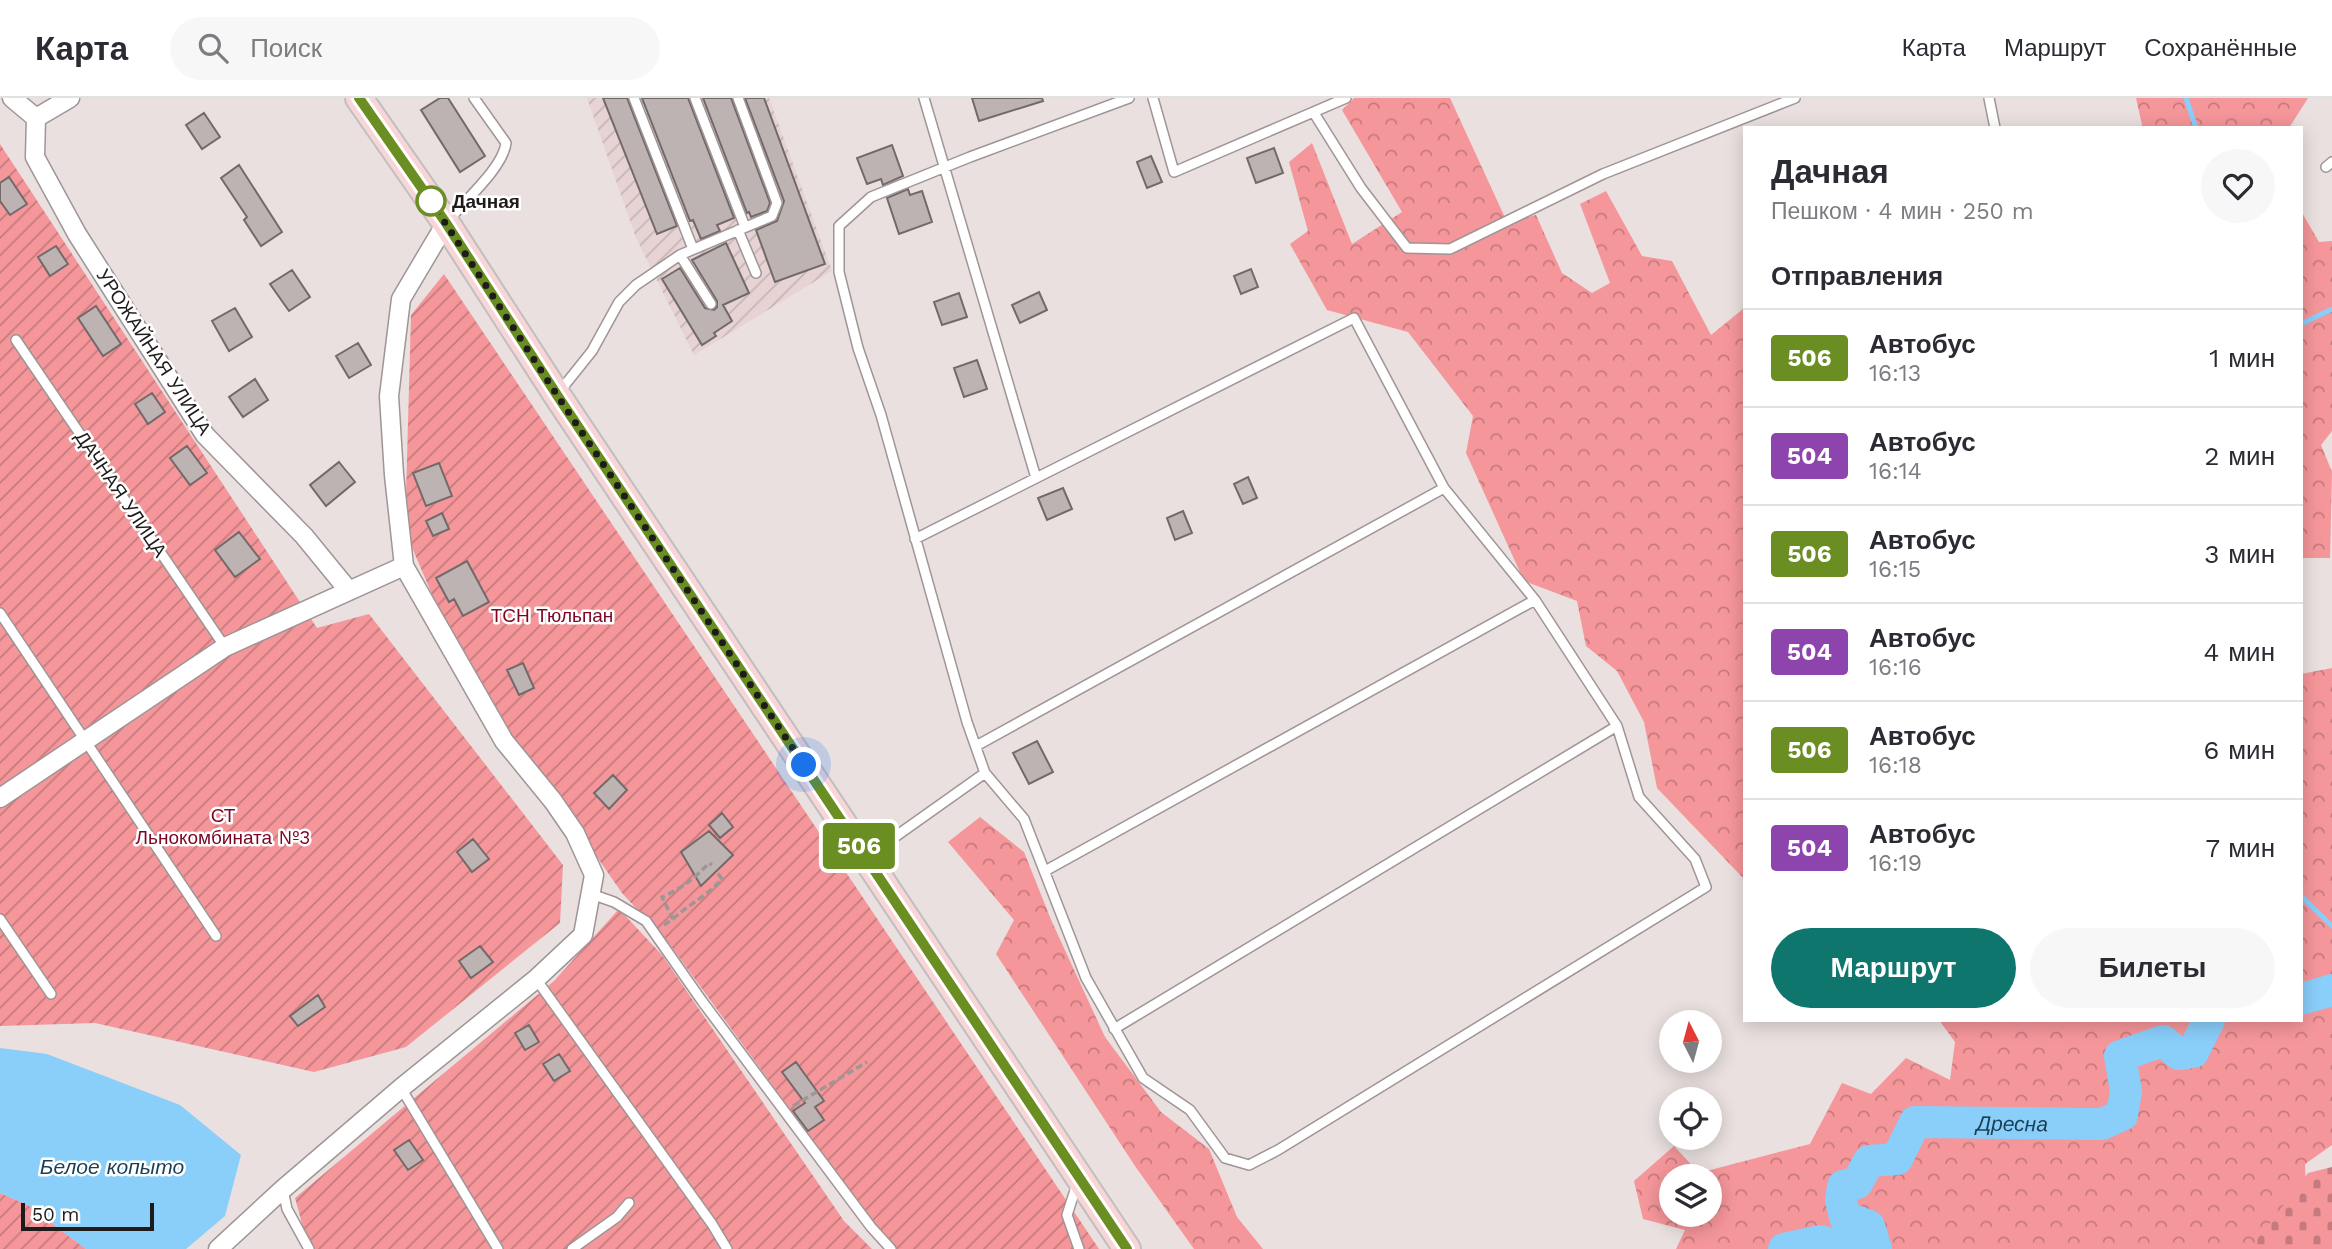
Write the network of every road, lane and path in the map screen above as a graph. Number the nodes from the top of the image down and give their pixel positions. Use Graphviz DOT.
graph roads {
  1 [pos="12,98"];
  2 [pos="70,98"];
  3 [pos="359,98"];
  4 [pos="474,98"];
  5 [pos="634,98"];
  6 [pos="695,98"];
  7 [pos="738,98"];
  8 [pos="924,98"];
  9 [pos="1129,98"];
  10 [pos="1153,98"];
  11 [pos="1346,98"];
  12 [pos="1795,98"];
  13 [pos="1989,98"];
  14 [pos="1314,113"];
  15 [pos="36,118"];
  16 [pos="1995,126"];
  17 [pos="944,167"];
  18 [pos="446,223"];
  19 [pos="742,229"];
  20 [pos="694,249"];
  21 [pos="680,255"];
  22 [pos="756,273"];
  23 [pos="711,304"];
  24 [pos="16,340"];
  25 [pos="557,395"];
  26 [pos="1036,478"];
  27 [pos="1444,488"];
  28 [pos="915,539"];
  29 [pos="404,566"];
  30 [pos="349,591"];
  31 [pos="1535,600"];
  32 [pos="0,612"];
  33 [pos="225,647"];
  34 [pos="1617,726"];
  35 [pos="86,740"];
  36 [pos="976,746"];
  37 [pos="985,773"];
  38 [pos="0,798"];
  39 [pos="866,857"];
  40 [pos="712,865"];
  41 [pos="1045,871"];
  42 [pos="716,872"];
  43 [pos="591,894"];
  44 [pos="0,919"];
  45 [pos="673,919"];
  46 [pos="654,932"];
  47 [pos="216,936"];
  48 [pos="536,979"];
  49 [pos="51,994"];
  50 [pos="1114,1029"];
  51 [pos="867,1062"];
  52 [pos="401,1088"];
  53 [pos="785,1110"];
  54 [pos="1079,1177"];
  55 [pos="283,1189"];
  56 [pos="629,1203"];
  57 [pos="218,1249"];
  58 [pos="309,1249"];
  59 [pos="498,1249"];
  60 [pos="572,1249"];
  61 [pos="727,1249"];
  62 [pos="891,1249"];
  63 [pos="1079,1249"];
  64 [pos="1127,1249"];
  1 -- 15 [label="street"];
  2 -- 15 [label="street"];
  3 -- 18 [label="main road"];
  4 -- 18 [label="lane"];
  5 -- 20 [label="lane"];
  6 -- 19 [label="lane"];
  7 -- 19 [label="lane"];
  8 -- 17 [label="lane"];
  9 -- 17 [label="lane"];
  10 -- 14 [label="lane"];
  11 -- 14 [label="lane"];
  12 -- 14 [label="lane"];
  13 -- 16 [label="lane"];
  15 -- 30 [label="street, УРОЖАЙНАЯ УЛИЦА"];
  17 -- 26 [label="lane"];
  17 -- 28 [label="lane"];
  18 -- 25 [label="main road"];
  18 -- 29 [label="street"];
  19 -- 20 [label="lane"];
  19 -- 22 [label="lane"];
  20 -- 21 [label="lane"];
  21 -- 23 [label="lane"];
  21 -- 25 [label="lane"];
  24 -- 33 [label="lane, ДАЧНАЯ УЛИЦА"];
  25 -- 39 [label="main road"];
  26 -- 27 [label="lane"];
  26 -- 28 [label="lane"];
  27 -- 31 [label="lane"];
  27 -- 36 [label="lane"];
  28 -- 36 [label="lane"];
  29 -- 30 [label="street"];
  29 -- 43 [label="street"];
  30 -- 33 [label="street"];
  31 -- 34 [label="lane"];
  31 -- 41 [label="lane"];
  32 -- 35 [label="lane"];
  33 -- 35 [label="street"];
  34 -- 50 [label="lane"];
  34 -- 50 [label="lane"];
  35 -- 38 [label="street"];
  35 -- 47 [label="lane"];
  36 -- 37 [label="lane"];
  37 -- 39 [label="lane"];
  37 -- 41 [label="lane"];
  39 -- 54 [label="main road"];
  40 -- 45 [label="path"];
  41 -- 50 [label="lane"];
  42 -- 45 [label="path"];
  43 -- 46 [label="lane"];
  43 -- 48 [label="street"];
  44 -- 49 [label="lane"];
  45 -- 46 [label="path"];
  46 -- 53 [label="lane"];
  48 -- 52 [label="street"];
  48 -- 61 [label="lane"];
  51 -- 53 [label="path"];
  52 -- 55 [label="street"];
  52 -- 59 [label="lane"];
  53 -- 62 [label="lane"];
  54 -- 63 [label="lane"];
  54 -- 64 [label="main road"];
  55 -- 57 [label="street"];
  55 -- 58 [label="lane"];
  56 -- 60 [label="lane"];
}
